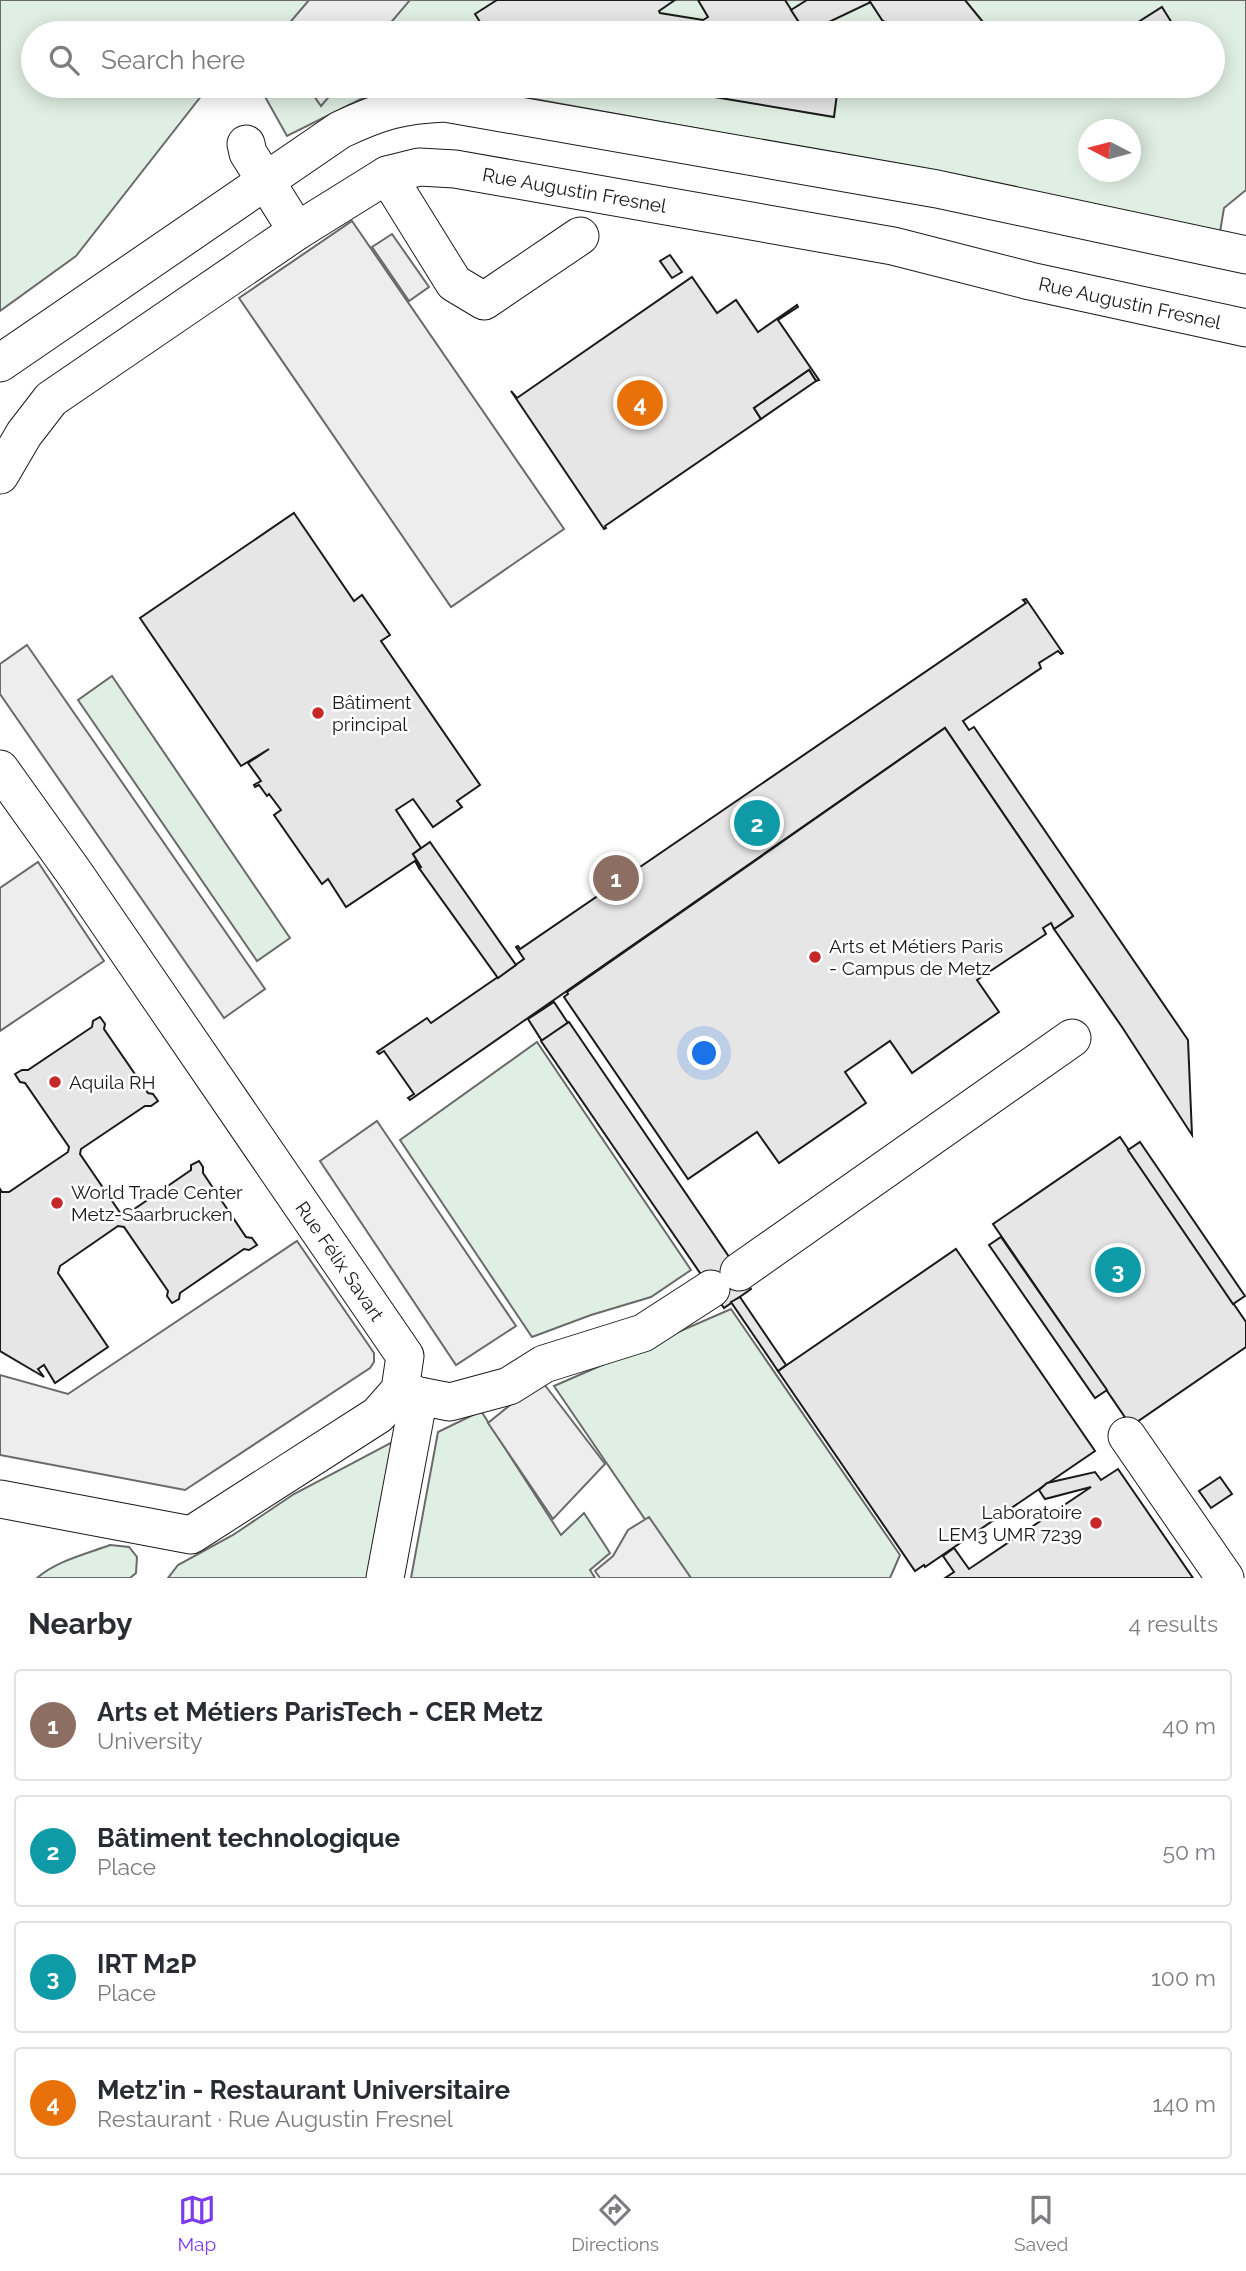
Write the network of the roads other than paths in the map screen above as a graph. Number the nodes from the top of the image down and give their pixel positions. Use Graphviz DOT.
graph roads {
  1 [pos="246,144"];
  2 [pos="387,175"];
  3 [pos="265,180"];
  4 [pos="297,231"];
  5 [pos="580,236"];
  6 [pos="1246,255"];
  7 [pos="1246,328"];
  8 [pos="0,363"];
  9 [pos="0,475"];
  10 [pos="0,769"];
  11 [pos="1072,1038"];
  12 [pos="410,1393"];
  13 [pos="1127,1436"];
  14 [pos="0,1499"];
  15 [pos="385,1578"];
  16 [pos="1225,1578"];
  1 -- 3 [label="street"];
  2 -- 4 [label="street, Rue Augustin Fresnel"];
  2 -- 5 [label="street"];
  2 -- 7 [label="street, Rue Augustin Fresnel"];
  3 -- 4 [label="street"];
  3 -- 6 [label="street"];
  3 -- 8 [label="street"];
  4 -- 9 [label="street, Rue Augustin Fresnel"];
  10 -- 12 [label="street, Rue Félix Savart"];
  11 -- 12 [label="street"];
  12 -- 14 [label="street"];
  12 -- 15 [label="street, Rue Félix Savart"];
  13 -- 16 [label="street"];
}
